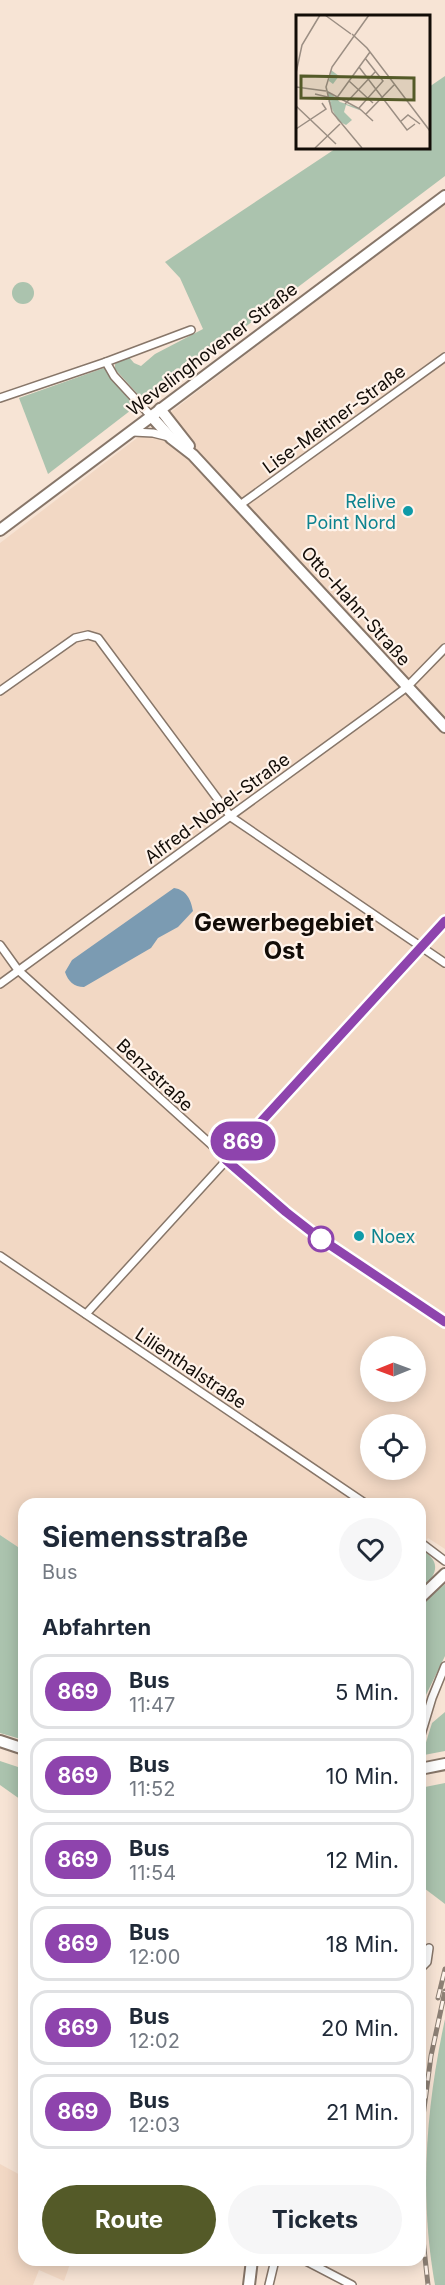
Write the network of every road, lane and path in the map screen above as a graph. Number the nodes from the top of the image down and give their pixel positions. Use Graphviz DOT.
graph roads {
  1 [pos="445,196"];
  2 [pos="191,330"];
  3 [pos="445,357"];
  4 [pos="106,362"];
  5 [pos="0,398"];
  6 [pos="160,409"];
  7 [pos="151,416"];
  8 [pos="128,433"];
  9 [pos="171,438"];
  10 [pos="193,454"];
  11 [pos="240,505"];
  12 [pos="0,530"];
  13 [pos="445,648"];
  14 [pos="407,687"];
  15 [pos="0,691"];
  16 [pos="445,727"];
  17 [pos="231,817"];
  18 [pos="445,921"];
  19 [pos="0,945"];
  20 [pos="421,947"];
  21 [pos="445,963"];
  22 [pos="18,970"];
  23 [pos="0,984"];
  24 [pos="226,1160"];
  25 [pos="0,1256"];
  26 [pos="86,1314"];
  27 [pos="445,1322"];
  28 [pos="357,1498"];
  29 [pos="426,1547"];
  30 [pos="445,1561"];
  31 [pos="445,1575"];
  32 [pos="426,1592"];
  33 [pos="445,1666"];
  34 [pos="426,1718"];
  35 [pos="0,1742"];
  36 [pos="18,1747"];
  37 [pos="445,1764"];
  38 [pos="426,1768"];
  39 [pos="429,1948"];
  40 [pos="426,1963"];
  41 [pos="251,2266"];
  42 [pos="273,2266"];
  43 [pos="316,2266"];
  44 [pos="249,2285"];
  45 [pos="268,2285"];
  46 [pos="352,2285"];
  1 -- 6 [label="street, Wevelinghovener Straße"];
  2 -- 4 [label="street"];
  3 -- 11 [label="street, Lise-Meitner-Straße"];
  4 -- 5 [label="street"];
  4 -- 7 [label="street"];
  6 -- 7 [label="street, Wevelinghovener Straße"];
  6 -- 10 [label="street, Otto-Hahn-Straße"];
  7 -- 8 [label="street, Wevelinghovener Straße"];
  7 -- 9 [label="street, Otto-Hahn-Straße"];
  8 -- 9 [label="street, Otto-Hahn-Straße"];
  8 -- 12 [label="street, Wevelinghovener Straße"];
  9 -- 10 [label="street, Otto-Hahn-Straße"];
  10 -- 11 [label="street, Otto-Hahn-Straße"];
  11 -- 14 [label="street, Otto-Hahn-Straße"];
  13 -- 14 [label="street, Alfred-Nobel-Straße"];
  14 -- 16 [label="street, Otto-Hahn-Straße"];
  14 -- 17 [label="street, Alfred-Nobel-Straße"];
  15 -- 17 [label="street"];
  17 -- 20 [label="street"];
  17 -- 22 [label="street, Alfred-Nobel-Straße"];
  18 -- 20 [label="street"];
  19 -- 22 [label="street, Benzstraße"];
  20 -- 21 [label="street"];
  20 -- 24 [label="street"];
  22 -- 23 [label="street, Alfred-Nobel-Straße"];
  22 -- 24 [label="street, Benzstraße"];
  24 -- 26 [label="street"];
  24 -- 27 [label="street, Benzstraße"];
  25 -- 26 [label="street, Lilienthalstraße"];
  26 -- 28 [label="street, Lilienthalstraße"];
  29 -- 30 [label="street"];
  31 -- 32 [label="street"];
  33 -- 34 [label="street"];
  35 -- 36 [label="street"];
  37 -- 38 [label="street"];
  39 -- 40 [label="street"];
  41 -- 44 [label="street"];
  42 -- 45 [label="street"];
  43 -- 46 [label="street"];
}
